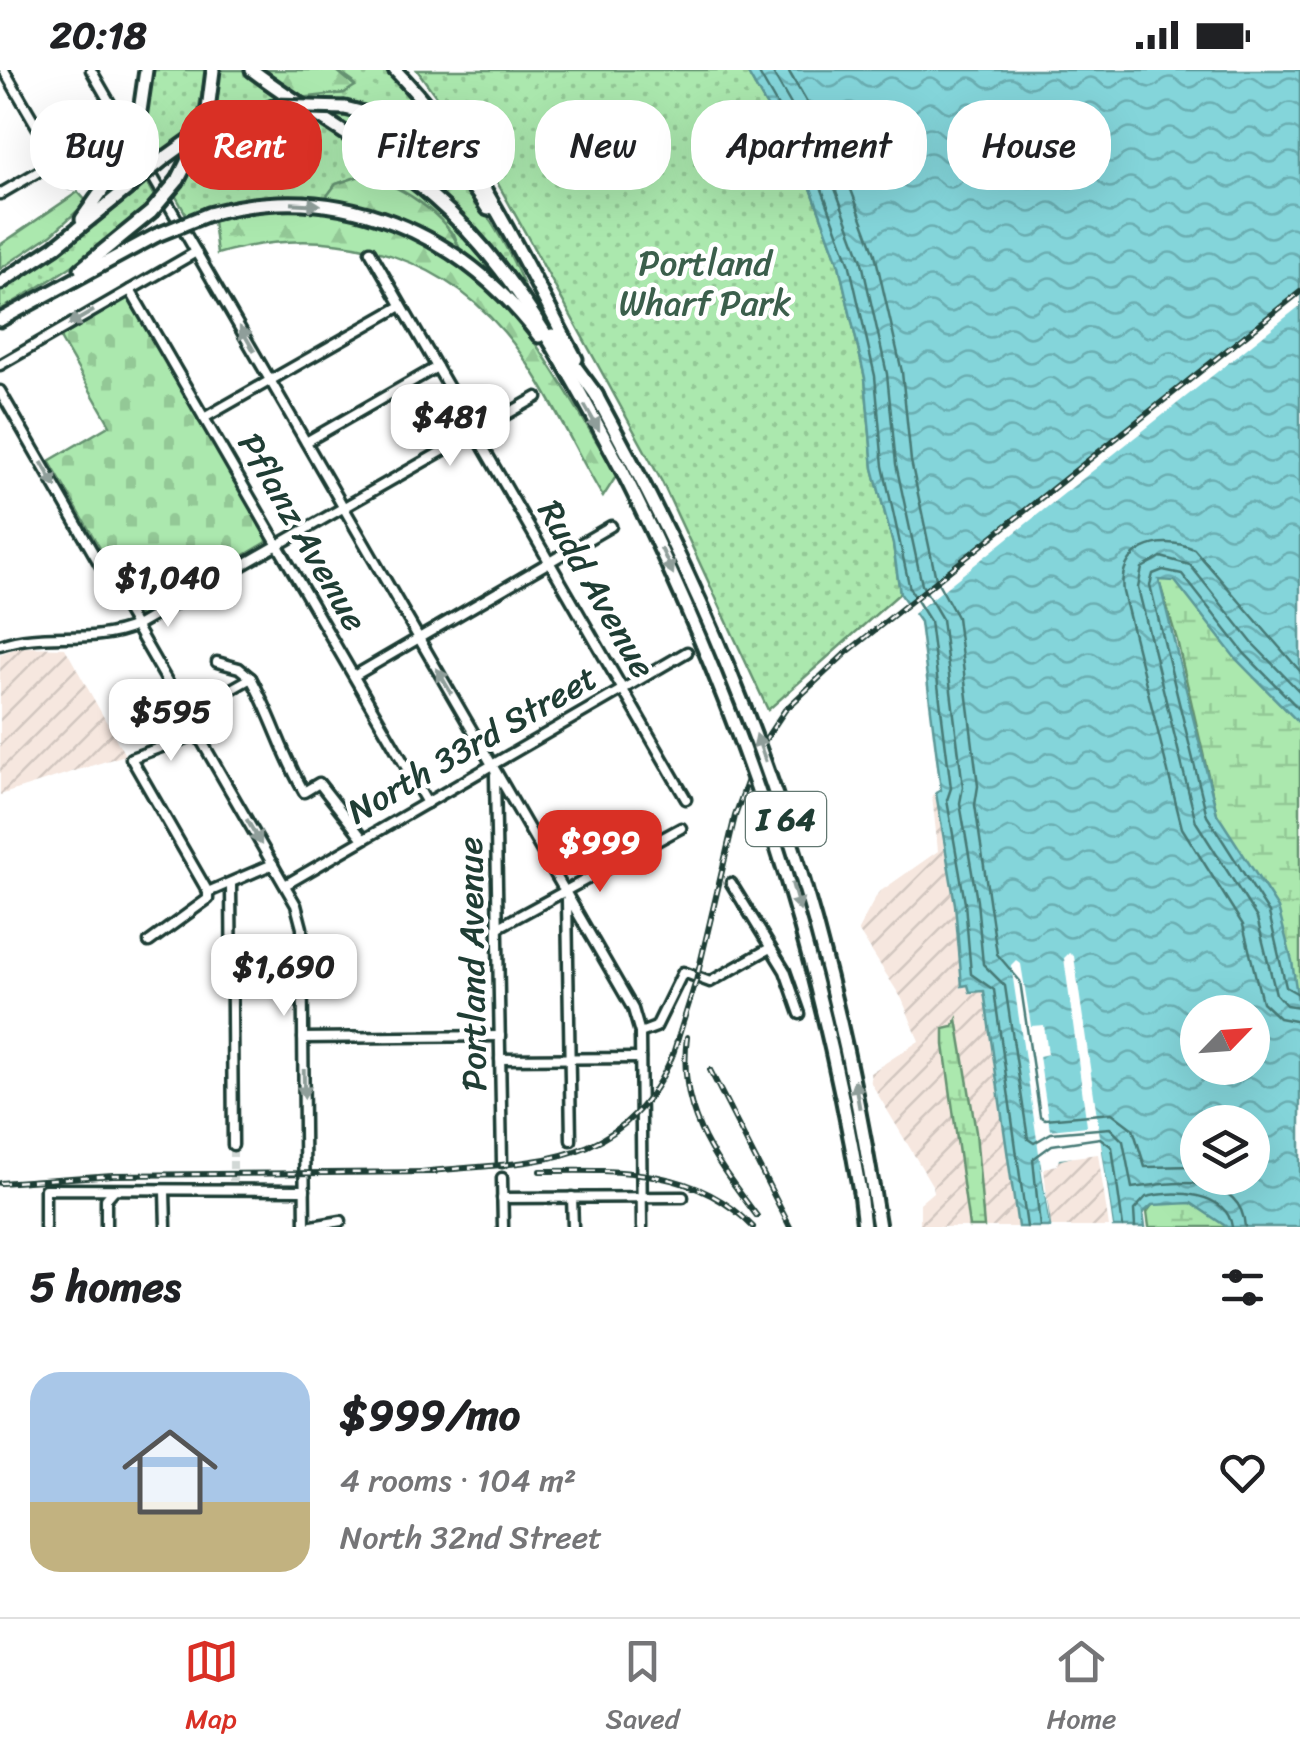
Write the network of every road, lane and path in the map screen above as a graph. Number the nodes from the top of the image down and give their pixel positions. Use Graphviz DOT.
graph roads {
  1 [pos="4,70"];
  2 [pos="91,70"];
  3 [pos="146,70"];
  4 [pos="214,70"];
  5 [pos="255,70"];
  6 [pos="395,70"];
  7 [pos="108,100"];
  8 [pos="30,115"];
  9 [pos="30,177"];
  10 [pos="159,188"];
  11 [pos="0,194"];
  12 [pos="70,235"];
  13 [pos="370,251"];
  14 [pos="196,252"];
  15 [pos="71,279"];
  16 [pos="0,283"];
  17 [pos="130,290"];
  18 [pos="402,306"];
  19 [pos="0,320"];
  20 [pos="572,350"];
  21 [pos="560,362"];
  22 [pos="0,365"];
  23 [pos="437,367"];
  24 [pos="271,381"];
  25 [pos="0,391"];
  26 [pos="597,396"];
  27 [pos="537,397"];
  28 [pos="204,418"];
  29 [pos="475,433"];
  30 [pos="306,442"];
  31 [pos="630,471"];
  32 [pos="344,508"];
  33 [pos="611,526"];
  34 [pos="279,546"];
  35 [pos="549,562"];
  36 [pos="136,626"];
  37 [pos="418,636"];
  38 [pos="0,645"];
  39 [pos="686,652"];
  40 [pos="217,662"];
  41 [pos="354,676"];
  42 [pos="251,678"];
  43 [pos="622,689"];
  44 [pos="187,714"];
  45 [pos="198,734"];
  46 [pos="492,766"];
  47 [pos="686,799"];
  48 [pos="427,803"];
  49 [pos="681,828"];
  50 [pos="363,839"];
  51 [pos="273,864"];
  52 [pos="731,883"];
  53 [pos="232,884"];
  54 [pos="286,886"];
  55 [pos="208,892"];
  56 [pos="566,892"];
  57 [pos="499,927"];
  58 [pos="149,942"];
  59 [pos="770,948"];
  60 [pos="800,1014"];
  61 [pos="640,1033"];
  62 [pos="500,1036"];
  63 [pos="303,1038"];
  64 [pos="571,1058"];
  65 [pos="640,1058"];
  66 [pos="500,1059"];
  67 [pos="571,1140"];
  68 [pos="233,1145"];
  69 [pos="502,1162"];
  70 [pos="502,1178"];
  71 [pos="305,1190"];
  72 [pos="113,1191"];
  73 [pos="166,1191"];
  74 [pos="866,1191"];
  75 [pos="684,1196"];
  76 [pos="572,1197"];
  77 [pos="642,1197"];
  78 [pos="502,1198"];
  79 [pos="341,1220"];
  80 [pos="45,1227"];
  81 [pos="106,1227"];
  82 [pos="166,1227"];
  83 [pos="306,1227"];
  84 [pos="502,1227"];
  85 [pos="573,1227"];
  86 [pos="642,1227"];
  87 [pos="864,1227"];
  88 [pos="879,1227"];
  1 -- 8 [label="street"];
  2 -- 7 [label="street"];
  3 -- 12 [label="highway, bridge"];
  4 -- 15 [label="highway, bridge"];
  5 -- 21 [label="highway, I 64"];
  5 -- 26 [label="highway"];
  6 -- 20 [label="highway, I 64"];
  9 -- 11 [label="street"];
  10 -- 14 [label="street"];
  12 -- 16 [label="highway"];
  12 -- 20 [label="highway, bridge"];
  13 -- 18 [label="street, Rudd Avenue"];
  14 -- 17 [label="street"];
  24 -- 14 [label="street, one-way"];
  15 -- 19 [label="highway"];
  15 -- 21 [label="highway, one-way, bridge"];
  17 -- 22 [label="street, one-way"];
  17 -- 28 [label="street, Pflanz Avenue"];
  18 -- 23 [label="street, Rudd Avenue"];
  18 -- 24 [label="street"];
  20 -- 26 [label="highway, I 64"];
  21 -- 31 [label="highway, I 64, one-way"];
  23 -- 29 [label="street, Rudd Avenue"];
  23 -- 30 [label="street"];
  24 -- 28 [label="street"];
  24 -- 30 [label="street"];
  25 -- 36 [label="street, one-way"];
  26 -- 31 [label="highway, I 64"];
  27 -- 29 [label="street"];
  28 -- 34 [label="street, Pflanz Avenue"];
  29 -- 32 [label="street"];
  29 -- 35 [label="street, Rudd Avenue"];
  30 -- 32 [label="street"];
  31 -- 74 [label="highway, I 64, bridge"];
  32 -- 34 [label="street"];
  32 -- 37 [label="street"];
  33 -- 35 [label="street"];
  34 -- 36 [label="street"];
  34 -- 41 [label="street, Pflanz Avenue"];
  35 -- 37 [label="street"];
  35 -- 43 [label="street, Rudd Avenue"];
  36 -- 38 [label="street"];
  36 -- 44 [label="street"];
  37 -- 41 [label="street"];
  46 -- 37 [label="street, one-way"];
  39 -- 43 [label="street, North 33rd Street"];
  40 -- 42 [label="street"];
  41 -- 48 [label="street, Pflanz Avenue"];
  42 -- 44 [label="street"];
  42 -- 50 [label="street"];
  43 -- 46 [label="street, North 33rd Street"];
  43 -- 47 [label="street, Rudd Avenue"];
  44 -- 45 [label="street"];
  45 -- 51 [label="street, one-way"];
  45 -- 55 [label="street"];
  46 -- 48 [label="street, North 33rd Street"];
  46 -- 56 [label="street"];
  46 -- 57 [label="street, Portland Avenue"];
  48 -- 50 [label="street, North 33rd Street"];
  49 -- 56 [label="street"];
  50 -- 54 [label="street, North 33rd Street"];
  51 -- 53 [label="street"];
  51 -- 54 [label="street"];
  52 -- 59 [label="street"];
  53 -- 55 [label="street"];
  53 -- 68 [label="street"];
  54 -- 63 [label="street"];
  55 -- 58 [label="street"];
  56 -- 57 [label="street"];
  56 -- 61 [label="street"];
  56 -- 64 [label="street"];
  57 -- 62 [label="street, Portland Avenue"];
  59 -- 60 [label="street"];
  59 -- 61 [label="street"];
  61 -- 65 [label="street"];
  62 -- 63 [label="street"];
  62 -- 66 [label="street, Portland Avenue"];
  63 -- 71 [label="street, one-way"];
  64 -- 65 [label="street"];
  64 -- 66 [label="street"];
  64 -- 67 [label="street"];
  65 -- 77 [label="street"];
  66 -- 69 [label="street, Portland Avenue"];
  70 -- 78 [label="street"];
  71 -- 73 [label="street"];
  71 -- 83 [label="street"];
  72 -- 73 [label="street"];
  72 -- 80 [label="street"];
  72 -- 81 [label="street"];
  73 -- 82 [label="street"];
  74 -- 87 [label="highway, I 64"];
  74 -- 88 [label="highway, I 64"];
  75 -- 77 [label="street"];
  76 -- 77 [label="street"];
  76 -- 78 [label="street"];
  76 -- 85 [label="street"];
  77 -- 86 [label="street"];
  78 -- 84 [label="street"];
  79 -- 83 [label="street"];
}
